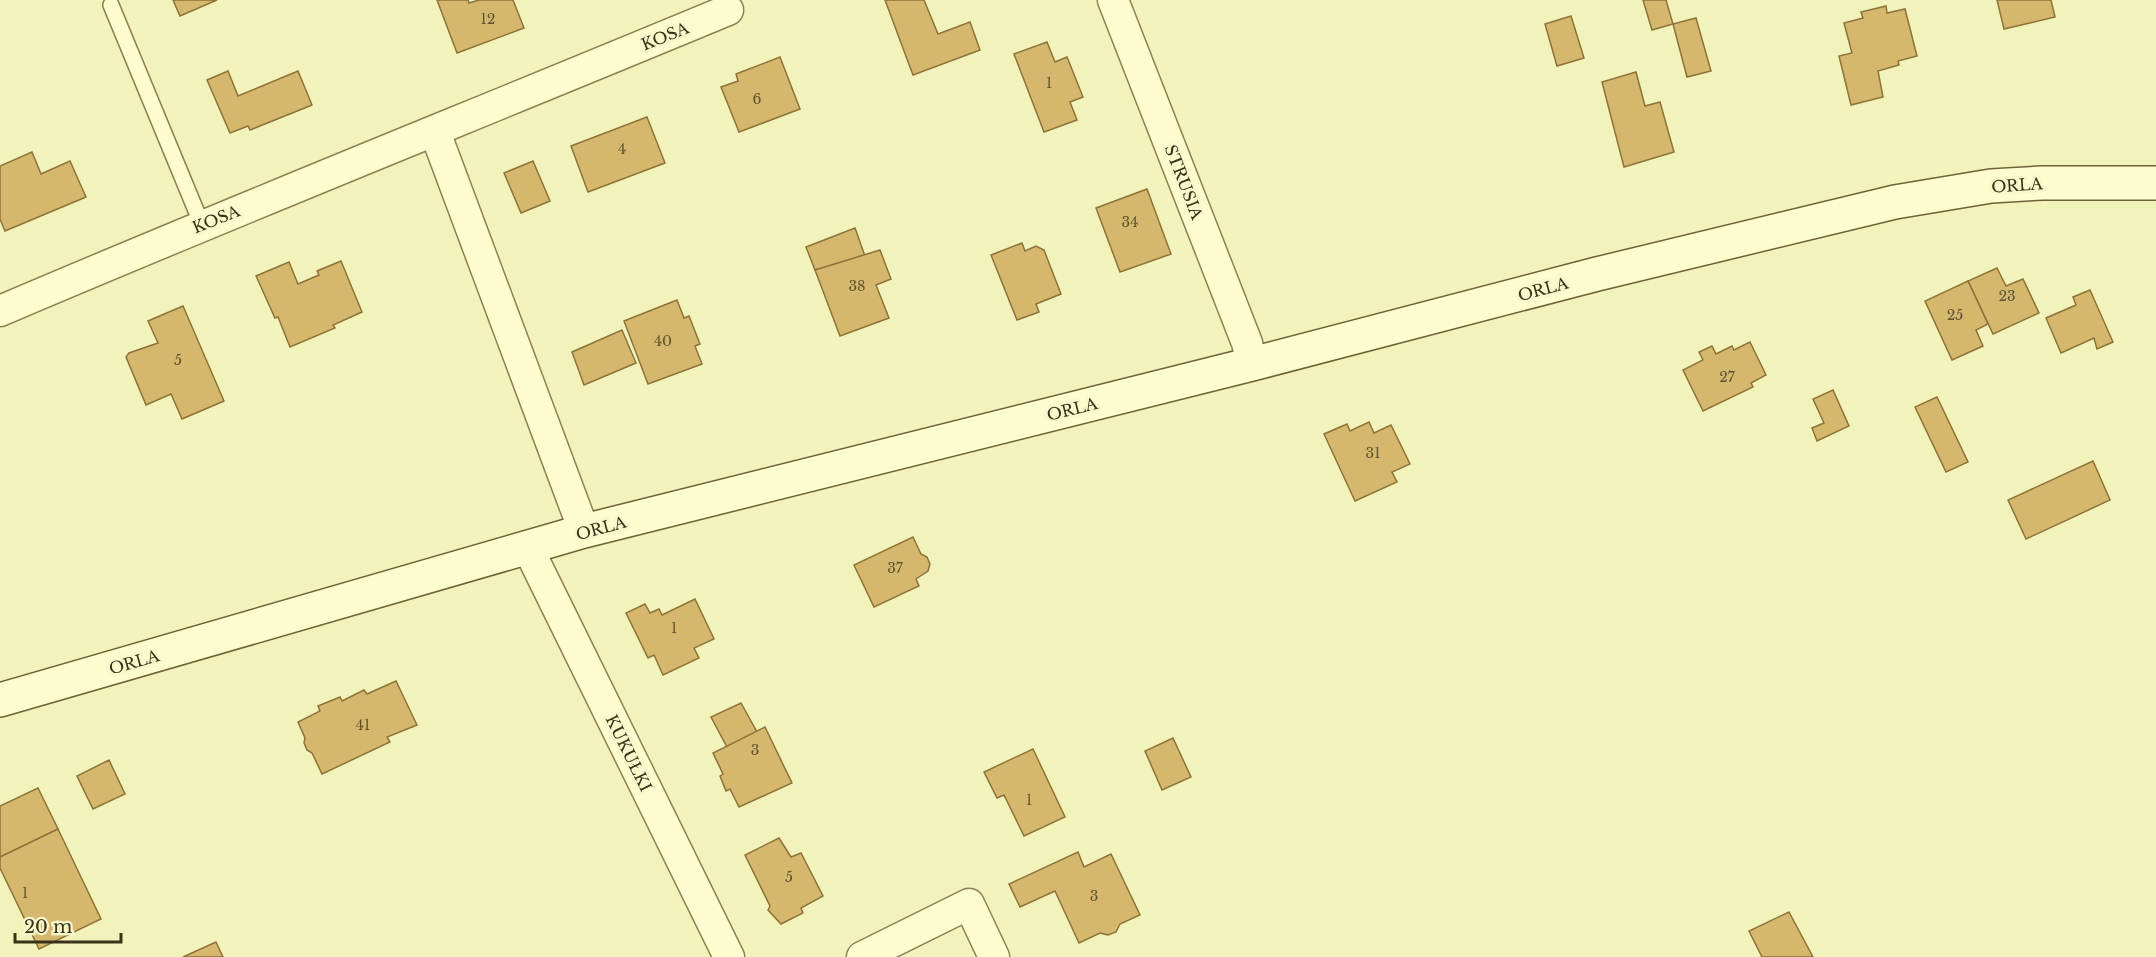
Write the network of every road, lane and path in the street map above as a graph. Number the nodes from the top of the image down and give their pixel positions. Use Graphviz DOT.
graph roads {
  1 [pos="1113,0"];
  2 [pos="111,5"];
  3 [pos="728,10"];
  4 [pos="435,132"];
  5 [pos="2156,183"];
  6 [pos="201,225"];
  7 [pos="0,311"];
  8 [pos="1252,364"];
  9 [pos="584,531"];
  10 [pos="528,548"];
  11 [pos="0,700"];
  12 [pos="729,957"];
  13 [pos="862,957"];
  14 [pos="994,957"];
  1 -- 8 [label="street, STRUSIA"];
  2 -- 6 [label="lane"];
  3 -- 4 [label="street, KOSA"];
  4 -- 6 [label="street, KOSA"];
  4 -- 9 [label="street"];
  5 -- 8 [label="street, ORLA"];
  6 -- 7 [label="street, KOSA"];
  8 -- 9 [label="street, ORLA"];
  9 -- 10 [label="street, ORLA"];
  10 -- 11 [label="street, ORLA"];
  10 -- 12 [label="street, KUKUŁKI"];
  13 -- 14 [label="street"];
}
